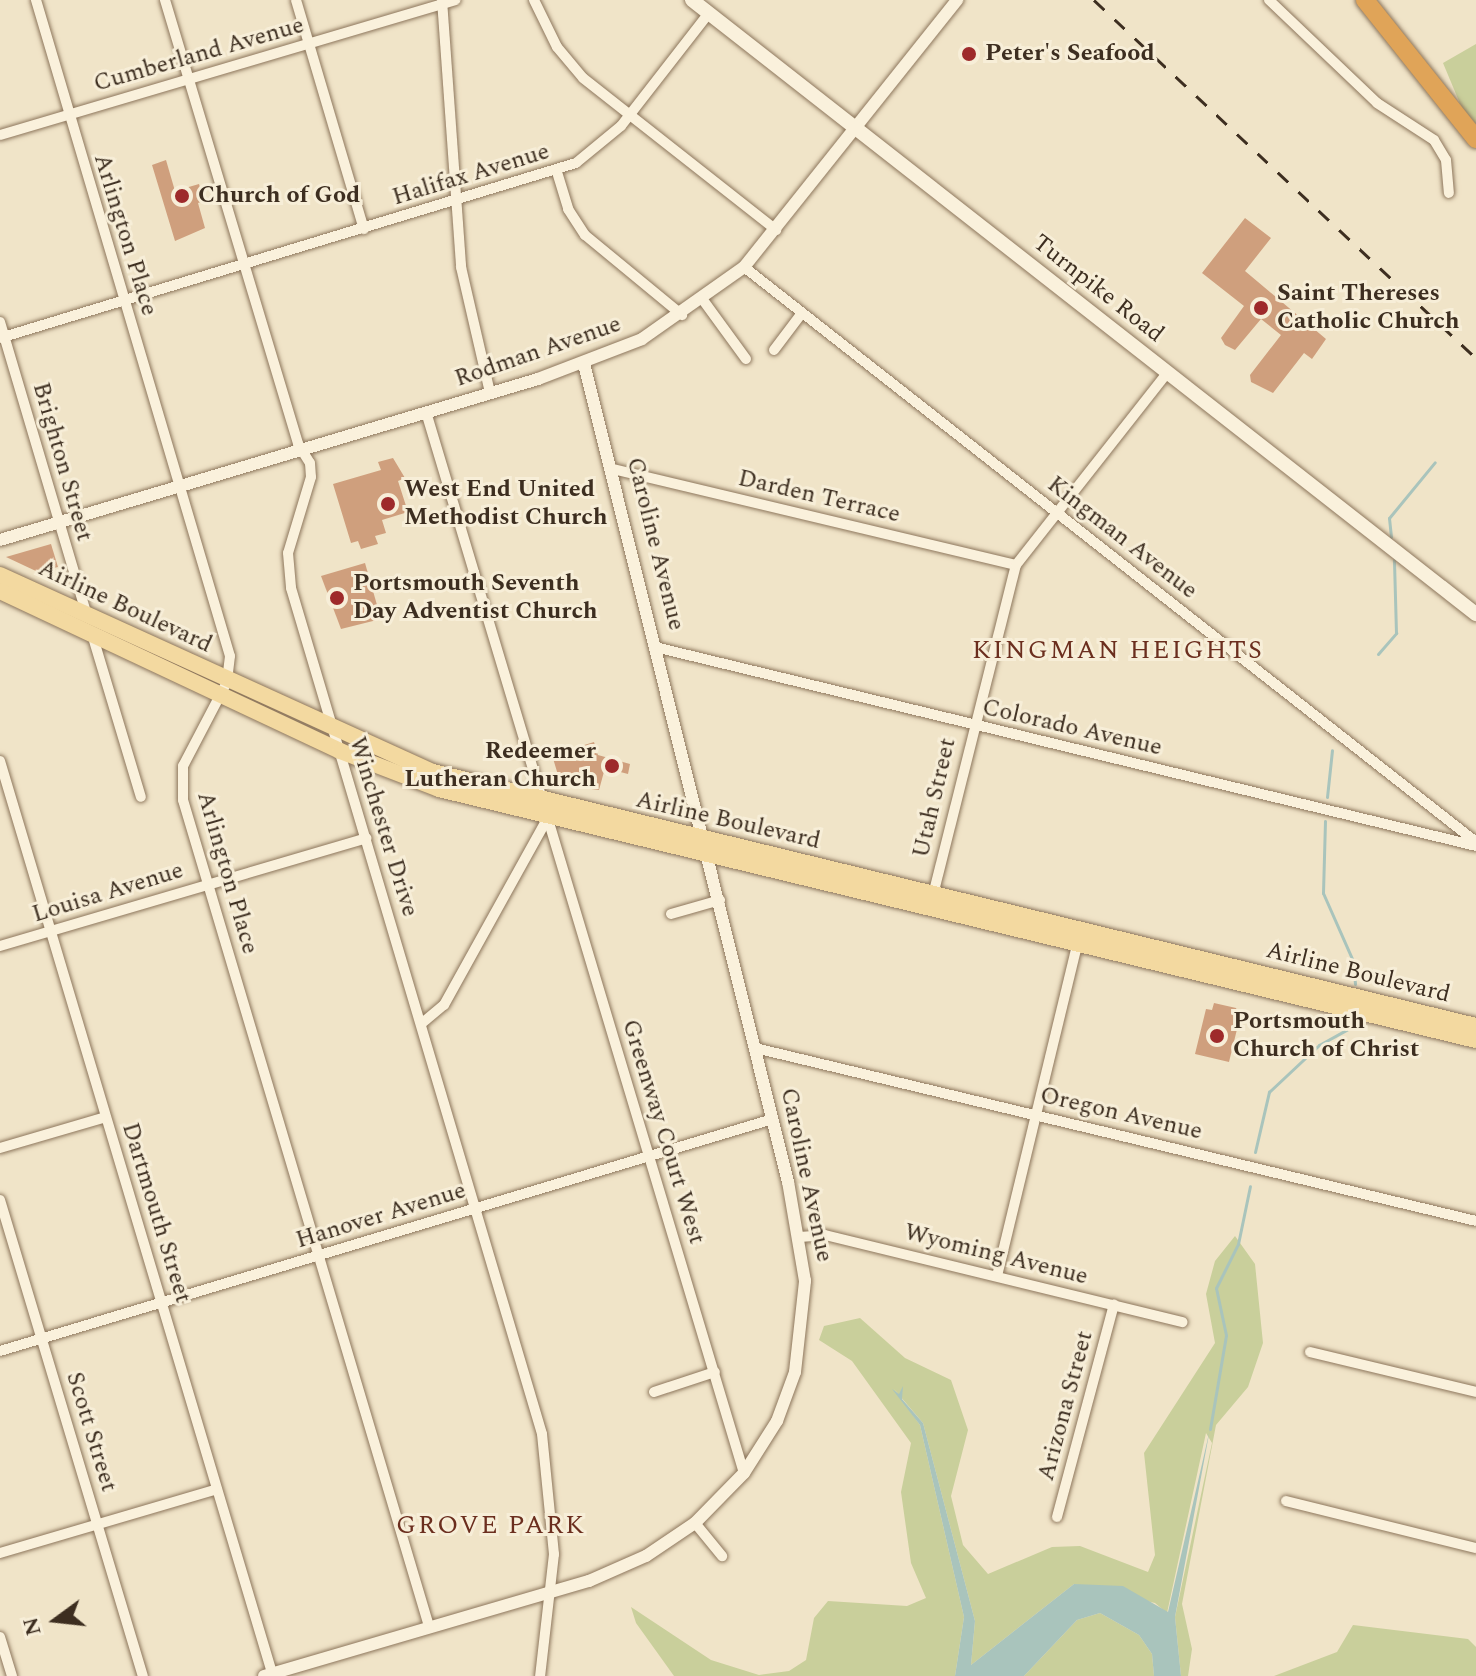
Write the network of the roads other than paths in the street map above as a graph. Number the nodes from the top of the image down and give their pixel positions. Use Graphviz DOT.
graph roads {
  1 [pos="36,0"];
  2 [pos="165,0"];
  3 [pos="296,0"];
  4 [pos="455,0"];
  5 [pos="534,0"];
  6 [pos="692,0"];
  7 [pos="1269,0"];
  8 [pos="1365,0"];
  9 [pos="442,2"];
  10 [pos="950,2"];
  11 [pos="709,13"];
  12 [pos="309,44"];
  13 [pos="189,80"];
  14 [pos="69,114"];
  15 [pos="630,115"];
  16 [pos="858,128"];
  17 [pos="0,135"];
  18 [pos="1476,139"];
  19 [pos="557,172"];
  20 [pos="1449,193"];
  21 [pos="456,201"];
  22 [pos="364,229"];
  23 [pos="776,230"];
  24 [pos="244,265"];
  25 [pos="744,267"];
  26 [pos="703,300"];
  27 [pos="124,301"];
  28 [pos="802,313"];
  29 [pos="682,315"];
  30 [pos="0,322"];
  31 [pos="2,338"];
  32 [pos="774,350"];
  33 [pos="746,359"];
  34 [pos="584,364"];
  35 [pos="1168,372"];
  36 [pos="490,393"];
  37 [pos="426,412"];
  38 [pos="301,450"];
  39 [pos="613,469"];
  40 [pos="179,486"];
  41 [pos="1058,512"];
  42 [pos="59,522"];
  43 [pos="0,540"];
  44 [pos="1016,565"];
  45 [pos="0,575"];
  46 [pos="0,591"];
  47 [pos="1476,614"];
  48 [pos="87,616"];
  49 [pos="93,635"];
  50 [pos="659,648"];
  51 [pos="224,688"];
  52 [pos="973,725"];
  53 [pos="334,732"];
  54 [pos="340,751"];
  55 [pos="0,761"];
  56 [pos="141,797"];
  57 [pos="546,809"];
  58 [pos="366,838"];
  59 [pos="1476,844"];
  60 [pos="707,848"];
  61 [pos="208,884"];
  62 [pos="720,900"];
  63 [pos="931,901"];
  64 [pos="671,914"];
  65 [pos="51,931"];
  66 [pos="1079,937"];
  67 [pos="0,946"];
  68 [pos="1415,1018"];
  69 [pos="421,1024"];
  70 [pos="1476,1026"];
  71 [pos="1476,1040"];
  72 [pos="755,1048"];
  73 [pos="1036,1114"];
  74 [pos="106,1117"];
  75 [pos="773,1119"];
  76 [pos="0,1148"];
  77 [pos="650,1156"];
  78 [pos="0,1200"];
  79 [pos="477,1207"];
  80 [pos="1476,1221"];
  81 [pos="799,1237"];
  82 [pos="319,1255"];
  83 [pos="997,1276"];
  84 [pos="162,1303"];
  85 [pos="1114,1304"];
  86 [pos="1183,1322"];
  87 [pos="42,1339"];
  88 [pos="0,1351"];
  89 [pos="1310,1352"];
  90 [pos="715,1372"];
  91 [pos="654,1392"];
  92 [pos="1476,1392"];
  93 [pos="744,1473"];
  94 [pos="217,1489"];
  95 [pos="1286,1501"];
  96 [pos="1057,1517"];
  97 [pos="97,1523"];
  98 [pos="695,1523"];
  99 [pos="1476,1548"];
  100 [pos="0,1553"];
  101 [pos="722,1556"];
  102 [pos="553,1590"];
  103 [pos="429,1626"];
  104 [pos="0,1637"];
  105 [pos="270,1675"];
  106 [pos="12,1676"];
  107 [pos="143,1676"];
  108 [pos="540,1676"];
  1 -- 14 [label="street, Arlington Place"];
  2 -- 13 [label="street, Winchester Drive"];
  3 -- 12 [label="street"];
  4 -- 9 [label="street, Cumberland Avenue"];
  5 -- 15 [label="street"];
  6 -- 11 [label="main road, Turnpike Road"];
  7 -- 20 [label="street"];
  8 -- 18 [label="highway"];
  9 -- 12 [label="street, Cumberland Avenue"];
  9 -- 21 [label="street"];
  10 -- 16 [label="street, Rodman Avenue"];
  11 -- 15 [label="street, Halifax Avenue"];
  11 -- 16 [label="main road, Turnpike Road"];
  12 -- 13 [label="street, Cumberland Avenue"];
  12 -- 22 [label="street"];
  13 -- 14 [label="street, Cumberland Avenue"];
  13 -- 24 [label="street, Winchester Drive"];
  14 -- 17 [label="street, Cumberland Avenue"];
  14 -- 27 [label="street, Arlington Place"];
  15 -- 19 [label="street, Halifax Avenue"];
  15 -- 23 [label="street"];
  16 -- 23 [label="street, Rodman Avenue"];
  16 -- 35 [label="main road, Turnpike Road"];
  19 -- 21 [label="street, Halifax Avenue"];
  19 -- 29 [label="street"];
  21 -- 22 [label="street, Halifax Avenue"];
  21 -- 36 [label="street"];
  22 -- 24 [label="street, Halifax Avenue"];
  23 -- 25 [label="street, Rodman Avenue"];
  24 -- 27 [label="street, Halifax Avenue"];
  24 -- 38 [label="street, Winchester Drive"];
  25 -- 26 [label="street, Rodman Avenue"];
  25 -- 28 [label="street, Kingman Avenue"];
  26 -- 29 [label="street, Rodman Avenue"];
  26 -- 33 [label="street"];
  27 -- 31 [label="street, Halifax Avenue"];
  27 -- 40 [label="street, Arlington Place"];
  28 -- 32 [label="street"];
  28 -- 41 [label="street, Kingman Avenue"];
  29 -- 34 [label="street, Rodman Avenue"];
  30 -- 31 [label="street, Brighton Street"];
  31 -- 42 [label="street, Brighton Street"];
  34 -- 36 [label="street, Rodman Avenue"];
  34 -- 39 [label="street, Caroline Avenue"];
  35 -- 41 [label="street, Utah Street"];
  35 -- 47 [label="main road, Turnpike Road"];
  36 -- 37 [label="street, Rodman Avenue"];
  37 -- 38 [label="street, Rodman Avenue"];
  37 -- 57 [label="street, Greenway Court West"];
  38 -- 40 [label="street, Rodman Avenue"];
  38 -- 53 [label="street, Winchester Drive"];
  39 -- 44 [label="street, Darden Terrace"];
  39 -- 50 [label="street, Caroline Avenue"];
  40 -- 42 [label="street, Rodman Avenue"];
  40 -- 51 [label="street, Arlington Place"];
  41 -- 44 [label="street, Utah Street"];
  41 -- 59 [label="street, Kingman Avenue"];
  42 -- 43 [label="street, Rodman Avenue"];
  42 -- 48 [label="street, Brighton Street"];
  44 -- 52 [label="street, Utah Street"];
  45 -- 48 [label="main road, Airline Boulevard"];
  46 -- 49 [label="main road, Airline Boulevard"];
  48 -- 49 [label="street, Brighton Street"];
  48 -- 51 [label="main road, Airline Boulevard"];
  49 -- 51 [label="main road, Airline Boulevard"];
  49 -- 56 [label="street, Brighton Street"];
  50 -- 52 [label="street, Colorado Avenue"];
  50 -- 60 [label="street, Caroline Avenue"];
  51 -- 53 [label="main road, Airline Boulevard"];
  51 -- 54 [label="main road, Airline Boulevard"];
  51 -- 61 [label="street, Arlington Place"];
  52 -- 59 [label="street, Colorado Avenue"];
  52 -- 63 [label="street, Utah Street"];
  53 -- 54 [label="street, Winchester Drive"];
  53 -- 57 [label="main road, Airline Boulevard"];
  54 -- 57 [label="main road, Airline Boulevard"];
  54 -- 58 [label="street, Winchester Drive"];
  55 -- 65 [label="street, Dartmouth Street"];
  57 -- 60 [label="main road, Airline Boulevard"];
  57 -- 69 [label="street"];
  57 -- 77 [label="street, Greenway Court West"];
  58 -- 61 [label="street, Louisa Avenue"];
  58 -- 69 [label="street, Winchester Drive"];
  60 -- 62 [label="street, Caroline Avenue"];
  60 -- 63 [label="main road, Airline Boulevard"];
  61 -- 65 [label="street, Louisa Avenue"];
  61 -- 82 [label="street, Arlington Place"];
  62 -- 64 [label="street"];
  62 -- 72 [label="street, Caroline Avenue"];
  63 -- 66 [label="main road, Airline Boulevard"];
  65 -- 67 [label="street, Louisa Avenue"];
  65 -- 74 [label="street, Dartmouth Street"];
  66 -- 68 [label="main road, Airline Boulevard"];
  66 -- 73 [label="street"];
  68 -- 70 [label="main road, Airline Boulevard"];
  68 -- 71 [label="main road, Airline Boulevard"];
  69 -- 79 [label="street, Winchester Drive"];
  72 -- 73 [label="street, Oregon Avenue"];
  72 -- 75 [label="street, Caroline Avenue"];
  73 -- 80 [label="street, Oregon Avenue"];
  73 -- 83 [label="street"];
  74 -- 76 [label="street"];
  74 -- 84 [label="street, Dartmouth Street"];
  75 -- 77 [label="street, Hanover Avenue"];
  75 -- 81 [label="street, Caroline Avenue"];
  77 -- 79 [label="street, Hanover Avenue"];
  77 -- 90 [label="street, Greenway Court West"];
  78 -- 87 [label="street, Scott Street"];
  79 -- 82 [label="street, Hanover Avenue"];
  79 -- 102 [label="street, Winchester Drive"];
  81 -- 83 [label="street, Wyoming Avenue"];
  81 -- 93 [label="street, Caroline Avenue"];
  82 -- 84 [label="street, Hanover Avenue"];
  82 -- 103 [label="street, Arlington Place"];
  83 -- 85 [label="street, Wyoming Avenue"];
  84 -- 87 [label="street, Hanover Avenue"];
  84 -- 94 [label="street, Dartmouth Street"];
  85 -- 86 [label="street, Wyoming Avenue"];
  85 -- 96 [label="street, Arizona Street"];
  87 -- 88 [label="street, Hanover Avenue"];
  87 -- 97 [label="street, Scott Street"];
  89 -- 92 [label="street"];
  90 -- 91 [label="street"];
  90 -- 93 [label="street, Greenway Court West"];
  93 -- 98 [label="street, Caroline Avenue"];
  94 -- 97 [label="street"];
  94 -- 105 [label="street, Dartmouth Street"];
  95 -- 99 [label="street"];
  97 -- 100 [label="street"];
  97 -- 107 [label="street, Scott Street"];
  98 -- 101 [label="street"];
  98 -- 102 [label="street, Caroline Avenue"];
  102 -- 103 [label="street, Caroline Avenue"];
  102 -- 108 [label="street, Winchester Drive"];
  103 -- 105 [label="street, Caroline Avenue"];
  104 -- 106 [label="street"];
}
